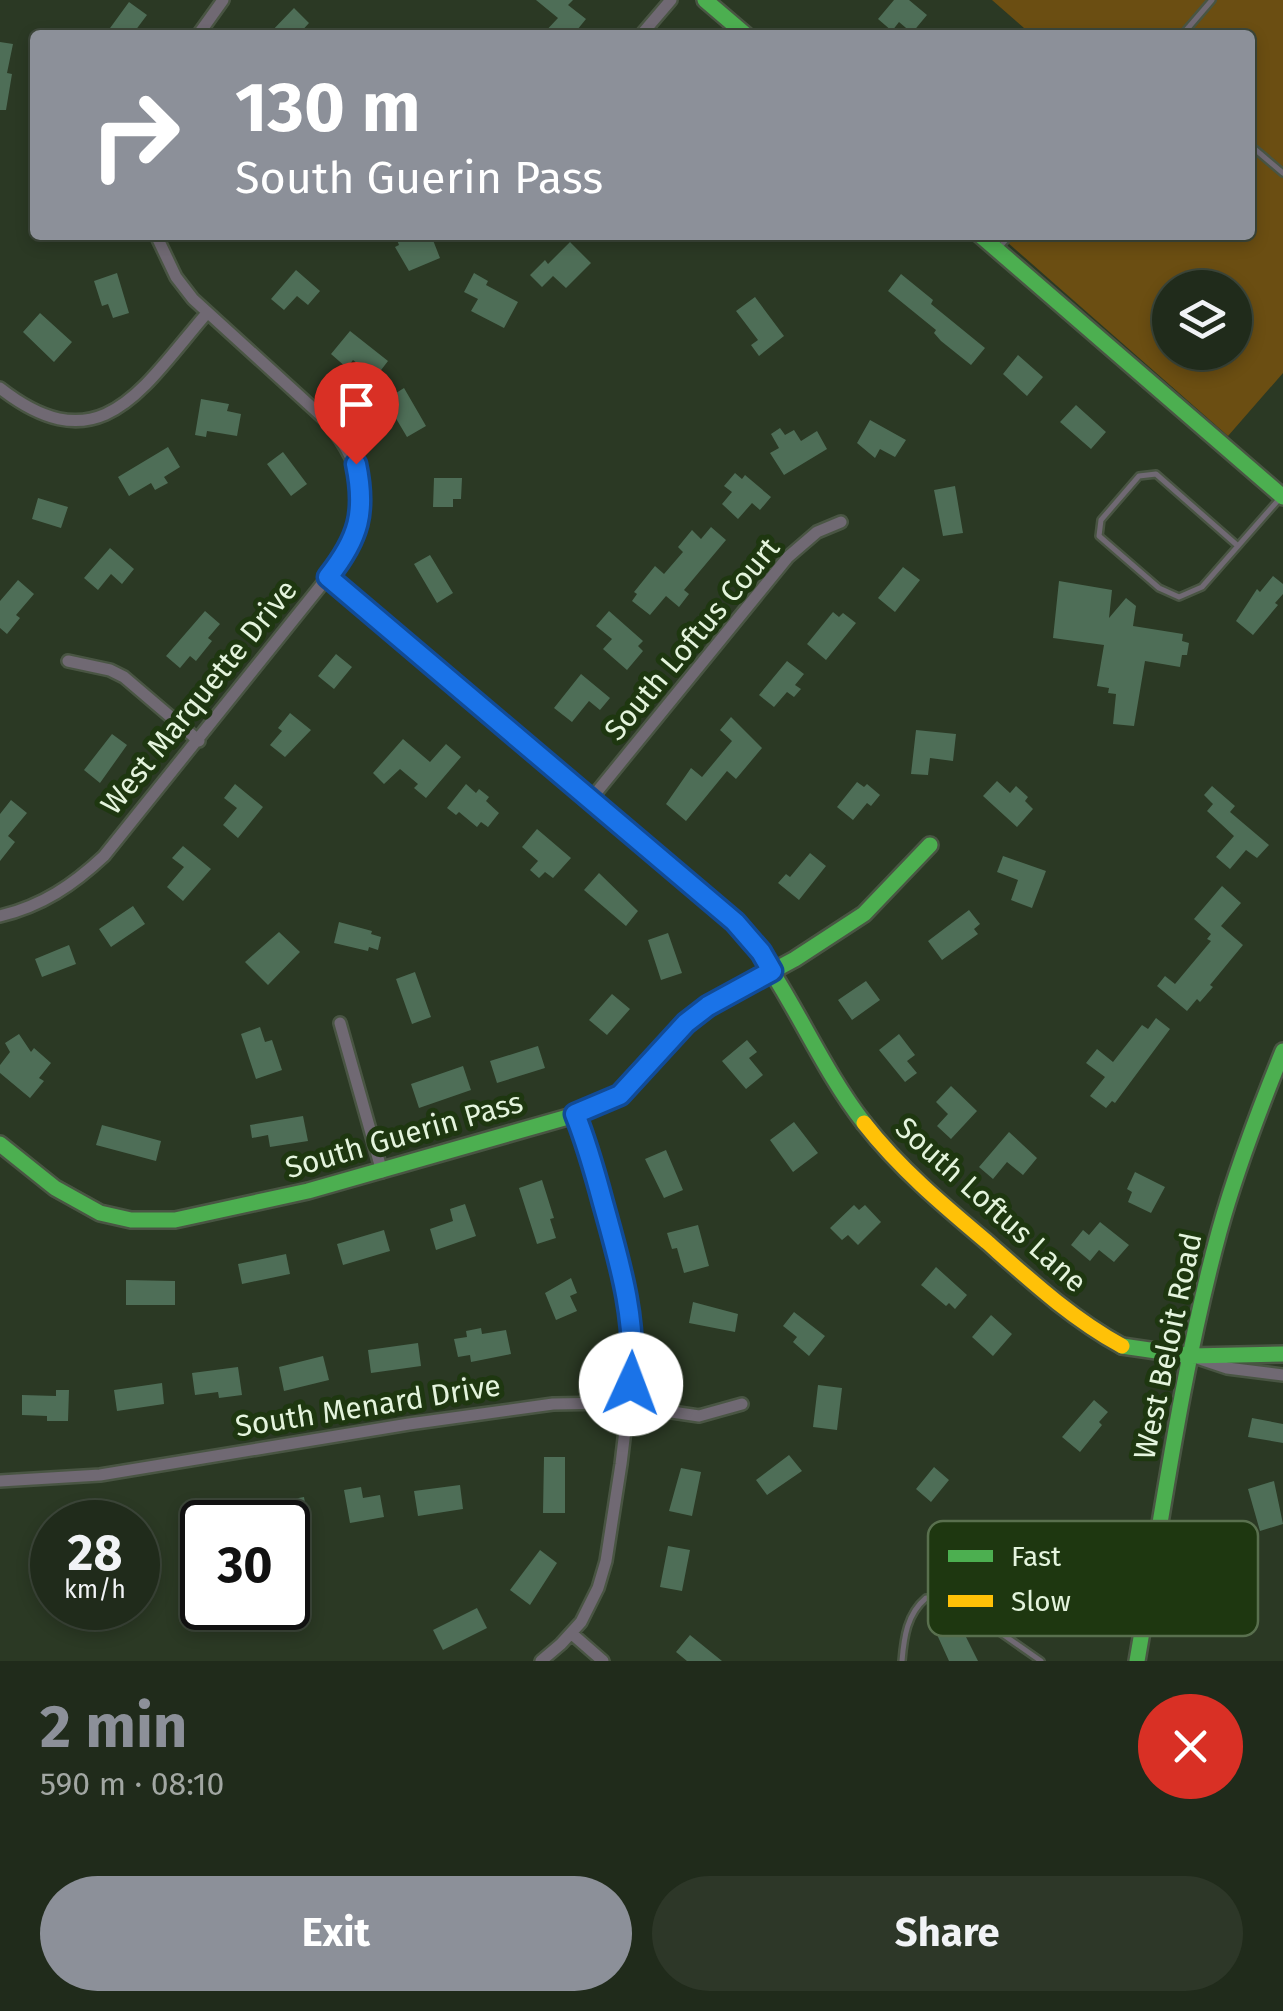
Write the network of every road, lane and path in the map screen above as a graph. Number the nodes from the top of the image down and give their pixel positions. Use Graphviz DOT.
graph roads {
  1 [pos="222,0"];
  2 [pos="671,0"];
  3 [pos="705,0"];
  4 [pos="1212,0"];
  5 [pos="201,30"];
  6 [pos="645,30"];
  7 [pos="740,30"];
  8 [pos="1186,30"];
  9 [pos="1255,149"];
  10 [pos="1283,173"];
  11 [pos="158,240"];
  12 [pos="986,240"];
  13 [pos="1006,240"];
  14 [pos="998,250"];
  15 [pos="207,314"];
  16 [pos="0,388"];
  17 [pos="1283,496"];
  18 [pos="841,522"];
  19 [pos="1238,546"];
  20 [pos="328,577"];
  21 [pos="68,661"];
  22 [pos="199,740"];
  23 [pos="591,799"];
  24 [pos="930,845"];
  25 [pos="0,916"];
  26 [pos="772,971"];
  27 [pos="340,1023"];
  28 [pos="1283,1051"];
  29 [pos="575,1114"];
  30 [pos="0,1144"];
  31 [pos="382,1172"];
  32 [pos="1283,1354"];
  33 [pos="1191,1356"];
  34 [pos="1283,1375"];
  35 [pos="742,1404"];
  36 [pos="629,1406"];
  37 [pos="0,1481"];
  38 [pos="1161,1521"];
  39 [pos="928,1598"];
  40 [pos="571,1633"];
  41 [pos="1005,1636"];
  42 [pos="1141,1636"];
  43 [pos="541,1661"];
  44 [pos="603,1661"];
  45 [pos="902,1661"];
  46 [pos="1041,1661"];
  47 [pos="1136,1661"];
  1 -- 5 [label="street"];
  2 -- 6 [label="street"];
  3 -- 7 [label="street"];
  4 -- 8 [label="lane"];
  9 -- 10 [label="lane"];
  11 -- 15 [label="street, West Marquette Drive"];
  12 -- 14 [label="street"];
  13 -- 14 [label="lane"];
  14 -- 17 [label="street"];
  15 -- 16 [label="street"];
  15 -- 20 [label="street, West Marquette Drive"];
  17 -- 19 [label="lane"];
  18 -- 23 [label="street, South Loftus Court"];
  19 -- 19 [label="lane"];
  20 -- 22 [label="street, West Marquette Drive"];
  20 -- 23 [label="street, South Loftus Lane"];
  21 -- 22 [label="street"];
  22 -- 25 [label="street, West Marquette Drive"];
  23 -- 26 [label="street, South Loftus Lane"];
  24 -- 26 [label="street, South Guerin Pass"];
  26 -- 29 [label="street, South Guerin Pass"];
  26 -- 33 [label="street, South Loftus Lane"];
  27 -- 31 [label="street"];
  28 -- 33 [label="street, West Beloit Road"];
  29 -- 31 [label="street, South Guerin Pass"];
  29 -- 36 [label="street"];
  30 -- 31 [label="street, South Guerin Pass"];
  32 -- 33 [label="street, South Loftus Lane"];
  33 -- 34 [label="street"];
  33 -- 38 [label="street, West Beloit Road"];
  35 -- 36 [label="street, South Menard Drive"];
  36 -- 37 [label="street, South Menard Drive"];
  36 -- 40 [label="street"];
  39 -- 45 [label="lane"];
  40 -- 43 [label="street"];
  40 -- 44 [label="street"];
  41 -- 46 [label="lane"];
  42 -- 47 [label="street, West Beloit Road"];
}
